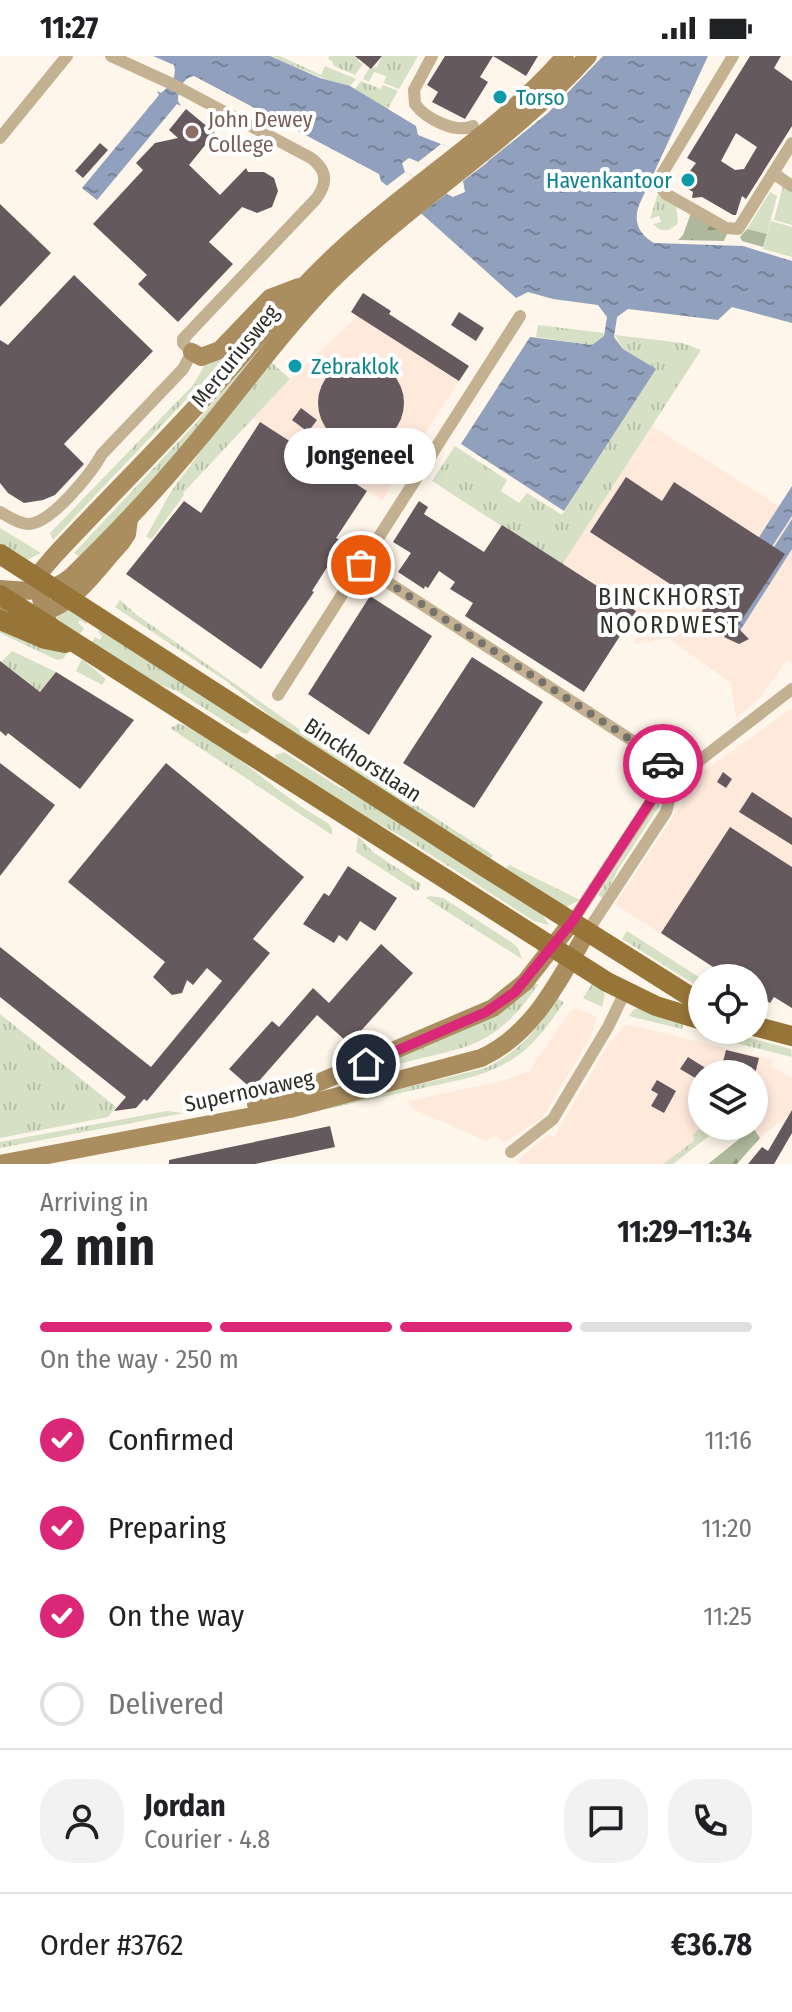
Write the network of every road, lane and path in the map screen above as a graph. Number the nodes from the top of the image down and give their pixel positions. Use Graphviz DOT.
graph roads {
  1 [pos="67,56"];
  2 [pos="111,56"];
  3 [pos="432,56"];
  4 [pos="565,56"];
  5 [pos="588,56"];
  6 [pos="733,56"];
  7 [pos="509,114"];
  8 [pos="473,126"];
  9 [pos="0,138"];
  10 [pos="792,143"];
  11 [pos="469,155"];
  12 [pos="773,173"];
  13 [pos="792,186"];
  14 [pos="391,216"];
  15 [pos="305,285"];
  16 [pos="520,316"];
  17 [pos="188,344"];
  18 [pos="0,512"];
  19 [pos="0,554"];
  20 [pos="361,565"];
  21 [pos="59,586"];
  22 [pos="0,592"];
  23 [pos="0,610"];
  24 [pos="42,618"];
  25 [pos="0,620"];
  26 [pos="77,644"];
  27 [pos="792,689"];
  28 [pos="278,695"];
  29 [pos="265,726"];
  30 [pos="235,746"];
  31 [pos="302,749"];
  32 [pos="259,762"];
  33 [pos="674,782"];
  34 [pos="580,927"];
  35 [pos="552,947"];
  36 [pos="571,960"];
  37 [pos="625,992"];
  38 [pos="688,995"];
  39 [pos="688,1016"];
  40 [pos="768,1030"];
  41 [pos="792,1036"];
  42 [pos="511,1152"];
  43 [pos="0,1153"];
  44 [pos="0,1164"];
  1 -- 9 [label="street"];
  2 -- 17 [label="street, Mercuriusweg"];
  3 -- 8 [label="street"];
  4 -- 7 [label="main road"];
  5 -- 11 [label="main road"];
  6 -- 12 [label="street"];
  7 -- 8 [label="main road"];
  7 -- 11 [label="main road"];
  10 -- 12 [label="street"];
  11 -- 14 [label="main road, Mercuriusweg"];
  12 -- 13 [label="street"];
  14 -- 15 [label="main road, Mercuriusweg"];
  14 -- 21 [label="main road, Mercuriusweg"];
  15 -- 17 [label="main road"];
  15 -- 21 [label="main road, Mercuriusweg"];
  16 -- 20 [label="street"];
  17 -- 18 [label="street, Mercuriusweg"];
  19 -- 21 [label="main road, Binckhorstlaan"];
  20 -- 28 [label="street"];
  20 -- 33 [label="street"];
  21 -- 22 [label="main road"];
  21 -- 24 [label="main road"];
  21 -- 24 [label="main road"];
  21 -- 29 [label="main road, Binckhorstlaan"];
  22 -- 24 [label="main road"];
  23 -- 24 [label="main road"];
  24 -- 26 [label="main road"];
  25 -- 26 [label="main road"];
  26 -- 30 [label="main road"];
  27 -- 33 [label="street"];
  29 -- 30 [label="main road"];
  29 -- 31 [label="main road, Binckhorstlaan"];
  30 -- 32 [label="main road"];
  31 -- 32 [label="main road"];
  31 -- 34 [label="main road, Binckhorstlaan"];
  32 -- 35 [label="main road"];
  33 -- 34 [label="street"];
  34 -- 35 [label="main road, Supernovaweg"];
  34 -- 36 [label="main road, Supernovaweg"];
  34 -- 38 [label="main road, Binckhorstlaan"];
  35 -- 36 [label="main road"];
  35 -- 43 [label="main road, Supernovaweg"];
  36 -- 37 [label="main road"];
  36 -- 44 [label="main road, Supernovaweg"];
  37 -- 39 [label="main road"];
  37 -- 42 [label="street"];
  40 -- 41 [label="main road"];
}
